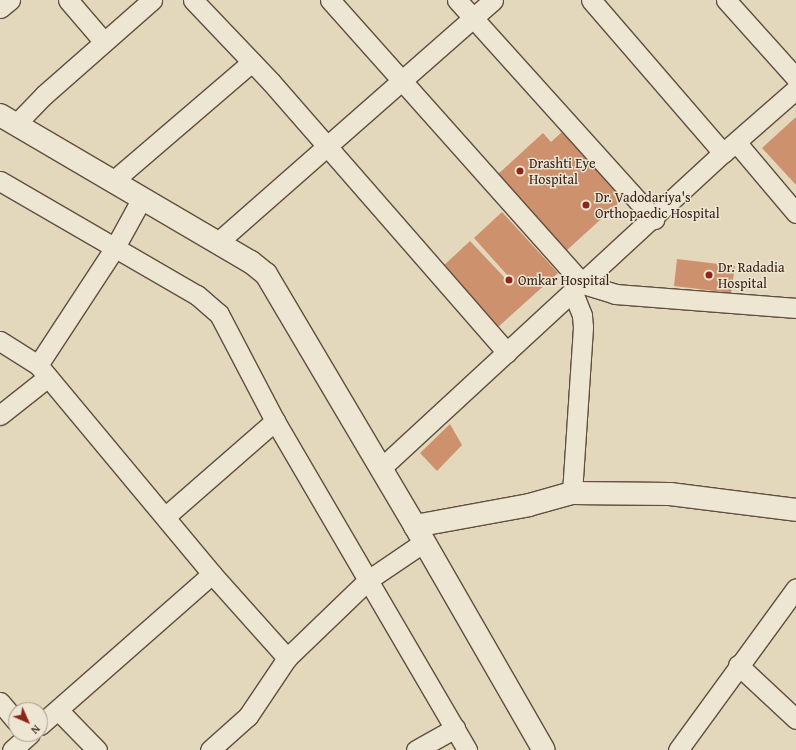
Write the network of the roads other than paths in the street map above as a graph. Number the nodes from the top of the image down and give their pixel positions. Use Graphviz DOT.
graph roads {
  1 [pos="10,0"];
  2 [pos="68,0"];
  3 [pos="152,0"];
  4 [pos="193,0"];
  5 [pos="330,0"];
  6 [pos="457,0"];
  7 [pos="493,0"];
  8 [pos="591,0"];
  9 [pos="726,0"];
  10 [pos="0,8"];
  11 [pos="472,18"];
  12 [pos="104,42"];
  13 [pos="252,62"];
  14 [pos="796,78"];
  15 [pos="402,80"];
  16 [pos="796,89"];
  17 [pos="8,120"];
  18 [pos="326,147"];
  19 [pos="730,147"];
  20 [pos="113,181"];
  21 [pos="0,182"];
  22 [pos="142,198"];
  23 [pos="796,212"];
  24 [pos="654,219"];
  25 [pos="218,242"];
  26 [pos="114,249"];
  27 [pos="578,289"];
  28 [pos="796,308"];
  29 [pos="0,341"];
  30 [pos="507,353"];
  31 [pos="43,371"];
  32 [pos="0,415"];
  33 [pos="275,421"];
  34 [pos="380,469"];
  35 [pos="572,493"];
  36 [pos="796,510"];
  37 [pos="166,516"];
  38 [pos="419,534"];
  39 [pos="212,574"];
  40 [pos="368,580"];
  41 [pos="796,588"];
  42 [pos="287,658"];
  43 [pos="738,665"];
  44 [pos="0,702"];
  45 [pos="58,710"];
  46 [pos="8,711"];
  47 [pos="48,718"];
  48 [pos="796,719"];
  49 [pos="455,728"];
  50 [pos="21,742"];
  51 [pos="221,747"];
  52 [pos="12,750"];
  53 [pos="97,750"];
  54 [pos="416,750"];
  55 [pos="467,750"];
  56 [pos="544,750"];
  57 [pos="678,750"];
  1 -- 10 [label="street"];
  2 -- 12 [label="street"];
  3 -- 12 [label="street"];
  4 -- 13 [label="street"];
  5 -- 15 [label="street"];
  6 -- 11 [label="street"];
  7 -- 11 [label="street"];
  8 -- 19 [label="street"];
  9 -- 14 [label="street"];
  11 -- 15 [label="street"];
  11 -- 24 [label="street"];
  12 -- 17 [label="street"];
  13 -- 18 [label="street"];
  13 -- 20 [label="street"];
  15 -- 18 [label="street"];
  15 -- 27 [label="street"];
  16 -- 19 [label="street"];
  17 -- 20 [label="street"];
  18 -- 25 [label="street"];
  18 -- 30 [label="street"];
  19 -- 23 [label="street"];
  19 -- 24 [label="street"];
  20 -- 22 [label="street"];
  21 -- 26 [label="street"];
  22 -- 25 [label="street"];
  22 -- 26 [label="street"];
  24 -- 27 [label="street"];
  25 -- 34 [label="street"];
  26 -- 31 [label="street"];
  26 -- 33 [label="street"];
  27 -- 28 [label="street"];
  27 -- 30 [label="street"];
  27 -- 35 [label="street"];
  29 -- 31 [label="street"];
  30 -- 34 [label="street"];
  31 -- 32 [label="street"];
  31 -- 37 [label="street"];
  33 -- 37 [label="street"];
  33 -- 40 [label="street"];
  34 -- 38 [label="street"];
  35 -- 36 [label="street"];
  35 -- 38 [label="street"];
  37 -- 39 [label="street"];
  38 -- 40 [label="street"];
  38 -- 56 [label="street"];
  39 -- 42 [label="street"];
  39 -- 45 [label="street"];
  40 -- 42 [label="street"];
  40 -- 49 [label="street"];
  41 -- 43 [label="street"];
  42 -- 51 [label="street"];
  43 -- 48 [label="street"];
  43 -- 57 [label="street"];
  44 -- 46 [label="street"];
  45 -- 47 [label="street"];
  45 -- 53 [label="street"];
  49 -- 54 [label="street"];
  49 -- 55 [label="street"];
  50 -- 52 [label="street"];
}
